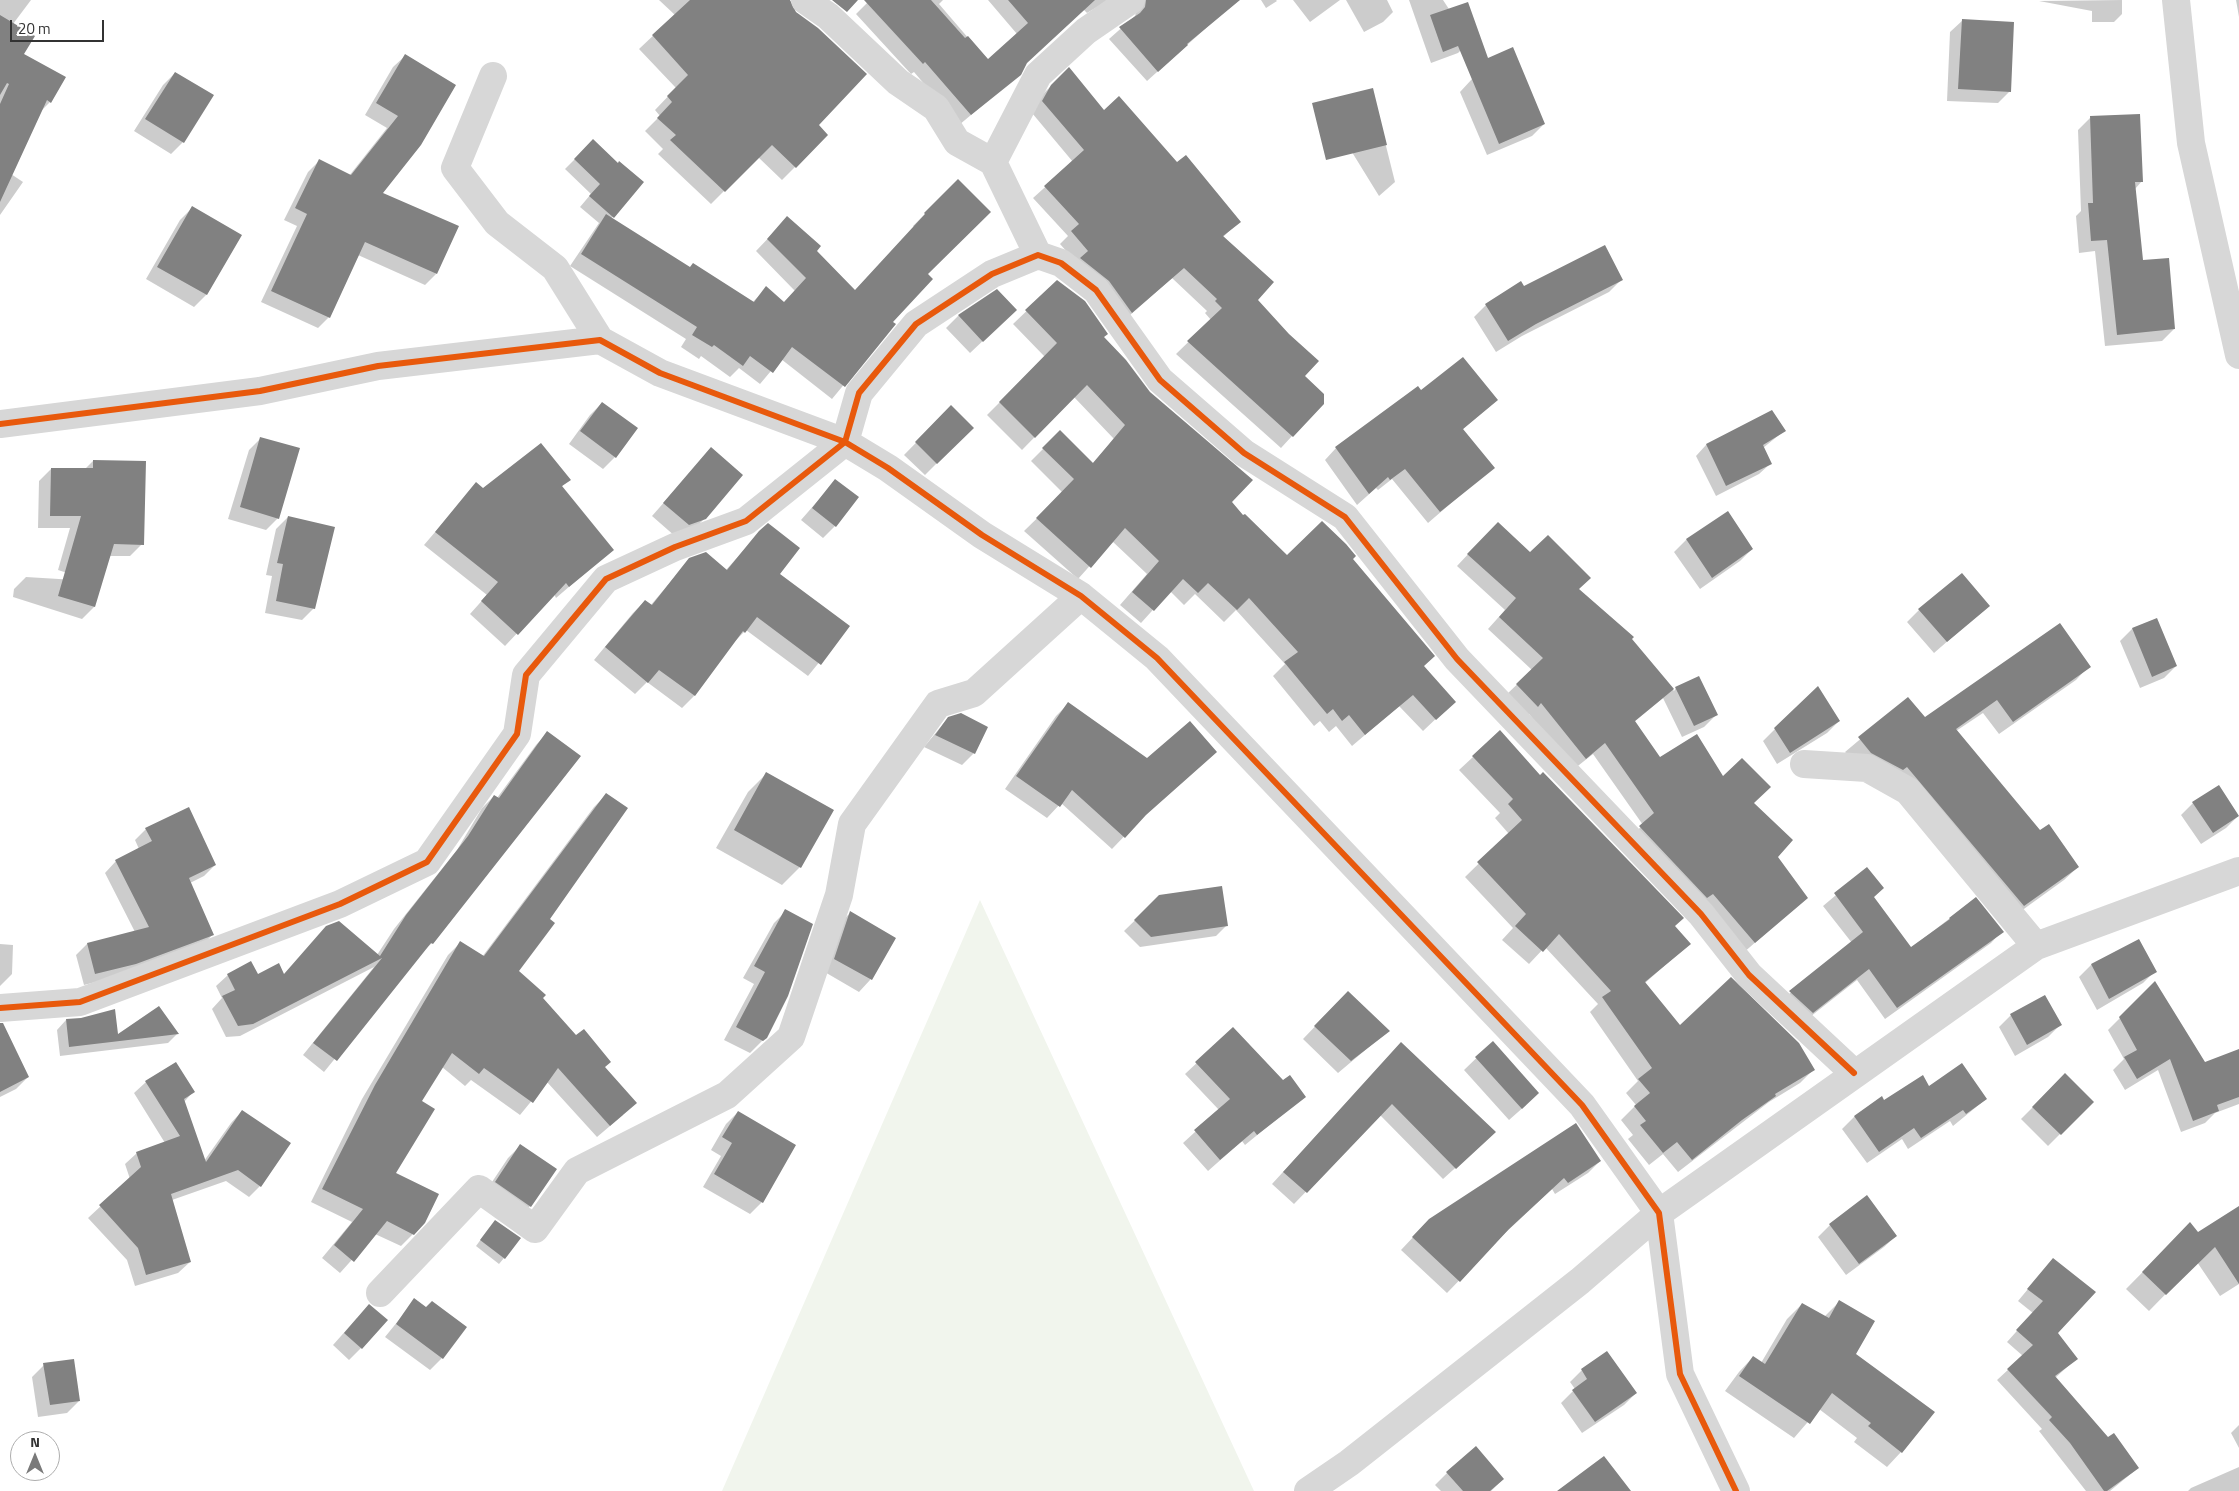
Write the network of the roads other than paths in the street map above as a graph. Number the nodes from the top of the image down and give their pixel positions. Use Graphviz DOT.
graph roads {
  1 [pos="805,0"];
  2 [pos="1131,0"];
  3 [pos="2176,0"];
  4 [pos="493,76"];
  5 [pos="993,162"];
  6 [pos="1038,255"];
  7 [pos="600,340"];
  8 [pos="2239,355"];
  9 [pos="0,424"];
  10 [pos="844,442"];
  11 [pos="1081,596"];
  12 [pos="1804,764"];
  13 [pos="2239,871"];
  14 [pos="2036,946"];
  15 [pos="0,1008"];
  16 [pos="1854,1073"];
  17 [pos="1658,1213"];
  18 [pos="380,1293"];
  19 [pos="1308,1491"];
  20 [pos="1736,1491"];
  1 -- 5 [label="street"];
  2 -- 5 [label="street"];
  3 -- 8 [label="street"];
  4 -- 7 [label="street"];
  5 -- 6 [label="street"];
  6 -- 10 [label="street"];
  6 -- 16 [label="street"];
  7 -- 9 [label="street"];
  7 -- 10 [label="street"];
  10 -- 11 [label="street"];
  10 -- 15 [label="street"];
  11 -- 17 [label="street"];
  11 -- 18 [label="street"];
  12 -- 14 [label="street"];
  13 -- 14 [label="street"];
  14 -- 16 [label="street"];
  16 -- 17 [label="street"];
  17 -- 19 [label="street"];
  17 -- 20 [label="street"];
}
